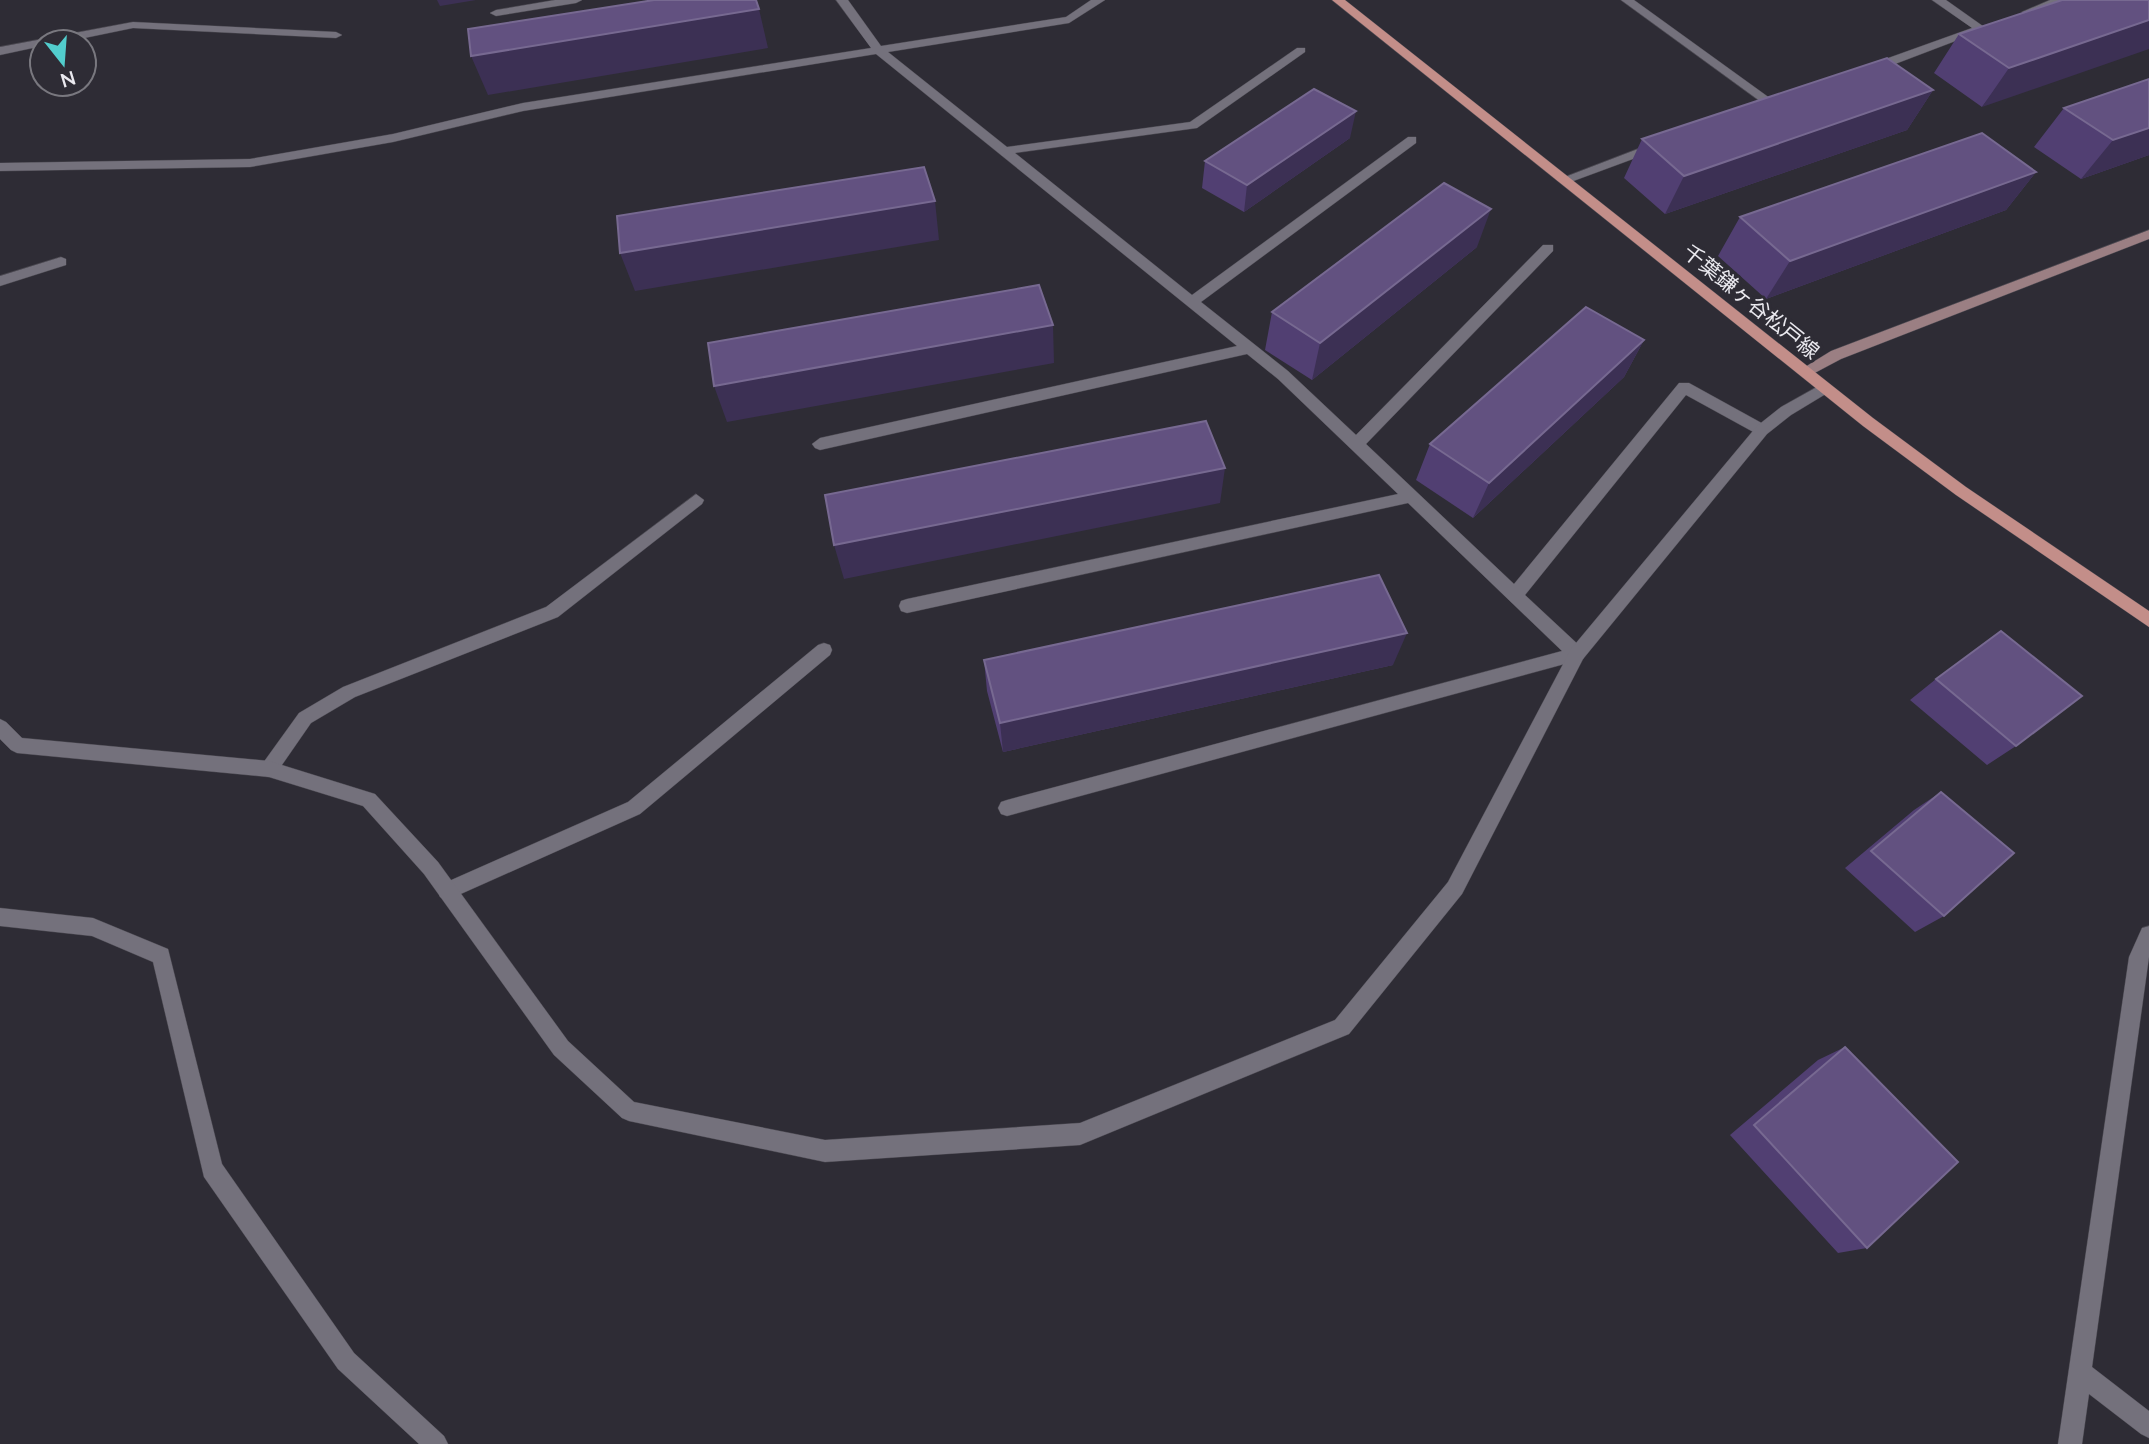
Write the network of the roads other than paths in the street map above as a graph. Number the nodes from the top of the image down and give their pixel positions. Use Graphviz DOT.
graph roads {
  1 [pos="576,0"];
  2 [pos="842,0"];
  3 [pos="1100,0"];
  4 [pos="1338,0"];
  5 [pos="1628,0"];
  6 [pos="1938,0"];
  7 [pos="2061,0"];
  8 [pos="496,13"];
  9 [pos="2015,17"];
  10 [pos="98,32"];
  11 [pos="336,34"];
  12 [pos="28,45"];
  13 [pos="878,50"];
  14 [pos="1301,50"];
  15 [pos="0,51"];
  16 [pos="1864,71"];
  17 [pos="1785,100"];
  18 [pos="1772,104"];
  19 [pos="1759,109"];
  20 [pos="1412,140"];
  21 [pos="1669,142"];
  22 [pos="1004,151"];
  23 [pos="0,167"];
  24 [pos="1563,180"];
  25 [pos="2149,234"];
  26 [pos="1548,248"];
  27 [pos="61,262"];
  28 [pos="0,281"];
  29 [pos="1192,302"];
  30 [pos="1250,348"];
  31 [pos="1804,372"];
  32 [pos="1824,388"];
  33 [pos="1762,430"];
  34 [pos="820,444"];
  35 [pos="1356,445"];
  36 [pos="1410,497"];
  37 [pos="696,500"];
  38 [pos="1516,594"];
  39 [pos="907,606"];
  40 [pos="2149,620"];
  41 [pos="824,650"];
  42 [pos="1577,654"];
  43 [pos="0,727"];
  44 [pos="269,769"];
  45 [pos="1007,808"];
  46 [pos="447,891"];
  47 [pos="0,918"];
  48 [pos="2149,935"];
  49 [pos="2144,960"];
  50 [pos="2080,1372"];
  51 [pos="2149,1426"];
  52 [pos="436,1444"];
  53 [pos="2070,1444"];
  1 -- 8 [label="street"];
  2 -- 13 [label="street"];
  3 -- 13 [label="street"];
  4 -- 24 [label="main road, 千葉鎌ヶ谷松戸線"];
  5 -- 18 [label="street"];
  6 -- 16 [label="street"];
  7 -- 9 [label="street"];
  10 -- 11 [label="street"];
  12 -- 15 [label="street"];
  13 -- 22 [label="street"];
  13 -- 23 [label="street"];
  14 -- 22 [label="street"];
  17 -- 18 [label="street"];
  18 -- 19 [label="street"];
  20 -- 29 [label="street"];
  21 -- 24 [label="street"];
  22 -- 29 [label="street"];
  24 -- 31 [label="main road, 千葉鎌ヶ谷松戸線"];
  25 -- 31 [label="street"];
  26 -- 35 [label="street"];
  27 -- 28 [label="street"];
  29 -- 30 [label="street"];
  30 -- 34 [label="street"];
  30 -- 35 [label="street"];
  31 -- 32 [label="main road, 千葉鎌ヶ谷松戸線"];
  32 -- 33 [label="street"];
  32 -- 40 [label="main road, 千葉鎌ヶ谷松戸線"];
  33 -- 38 [label="street"];
  33 -- 42 [label="street"];
  35 -- 36 [label="street"];
  36 -- 38 [label="street"];
  36 -- 39 [label="street"];
  37 -- 44 [label="street"];
  38 -- 42 [label="street"];
  41 -- 46 [label="street"];
  42 -- 45 [label="street"];
  42 -- 46 [label="street"];
  43 -- 44 [label="street"];
  44 -- 46 [label="street"];
  47 -- 52 [label="street"];
  48 -- 49 [label="street"];
  49 -- 50 [label="street"];
  50 -- 51 [label="street"];
  50 -- 53 [label="street"];
}
